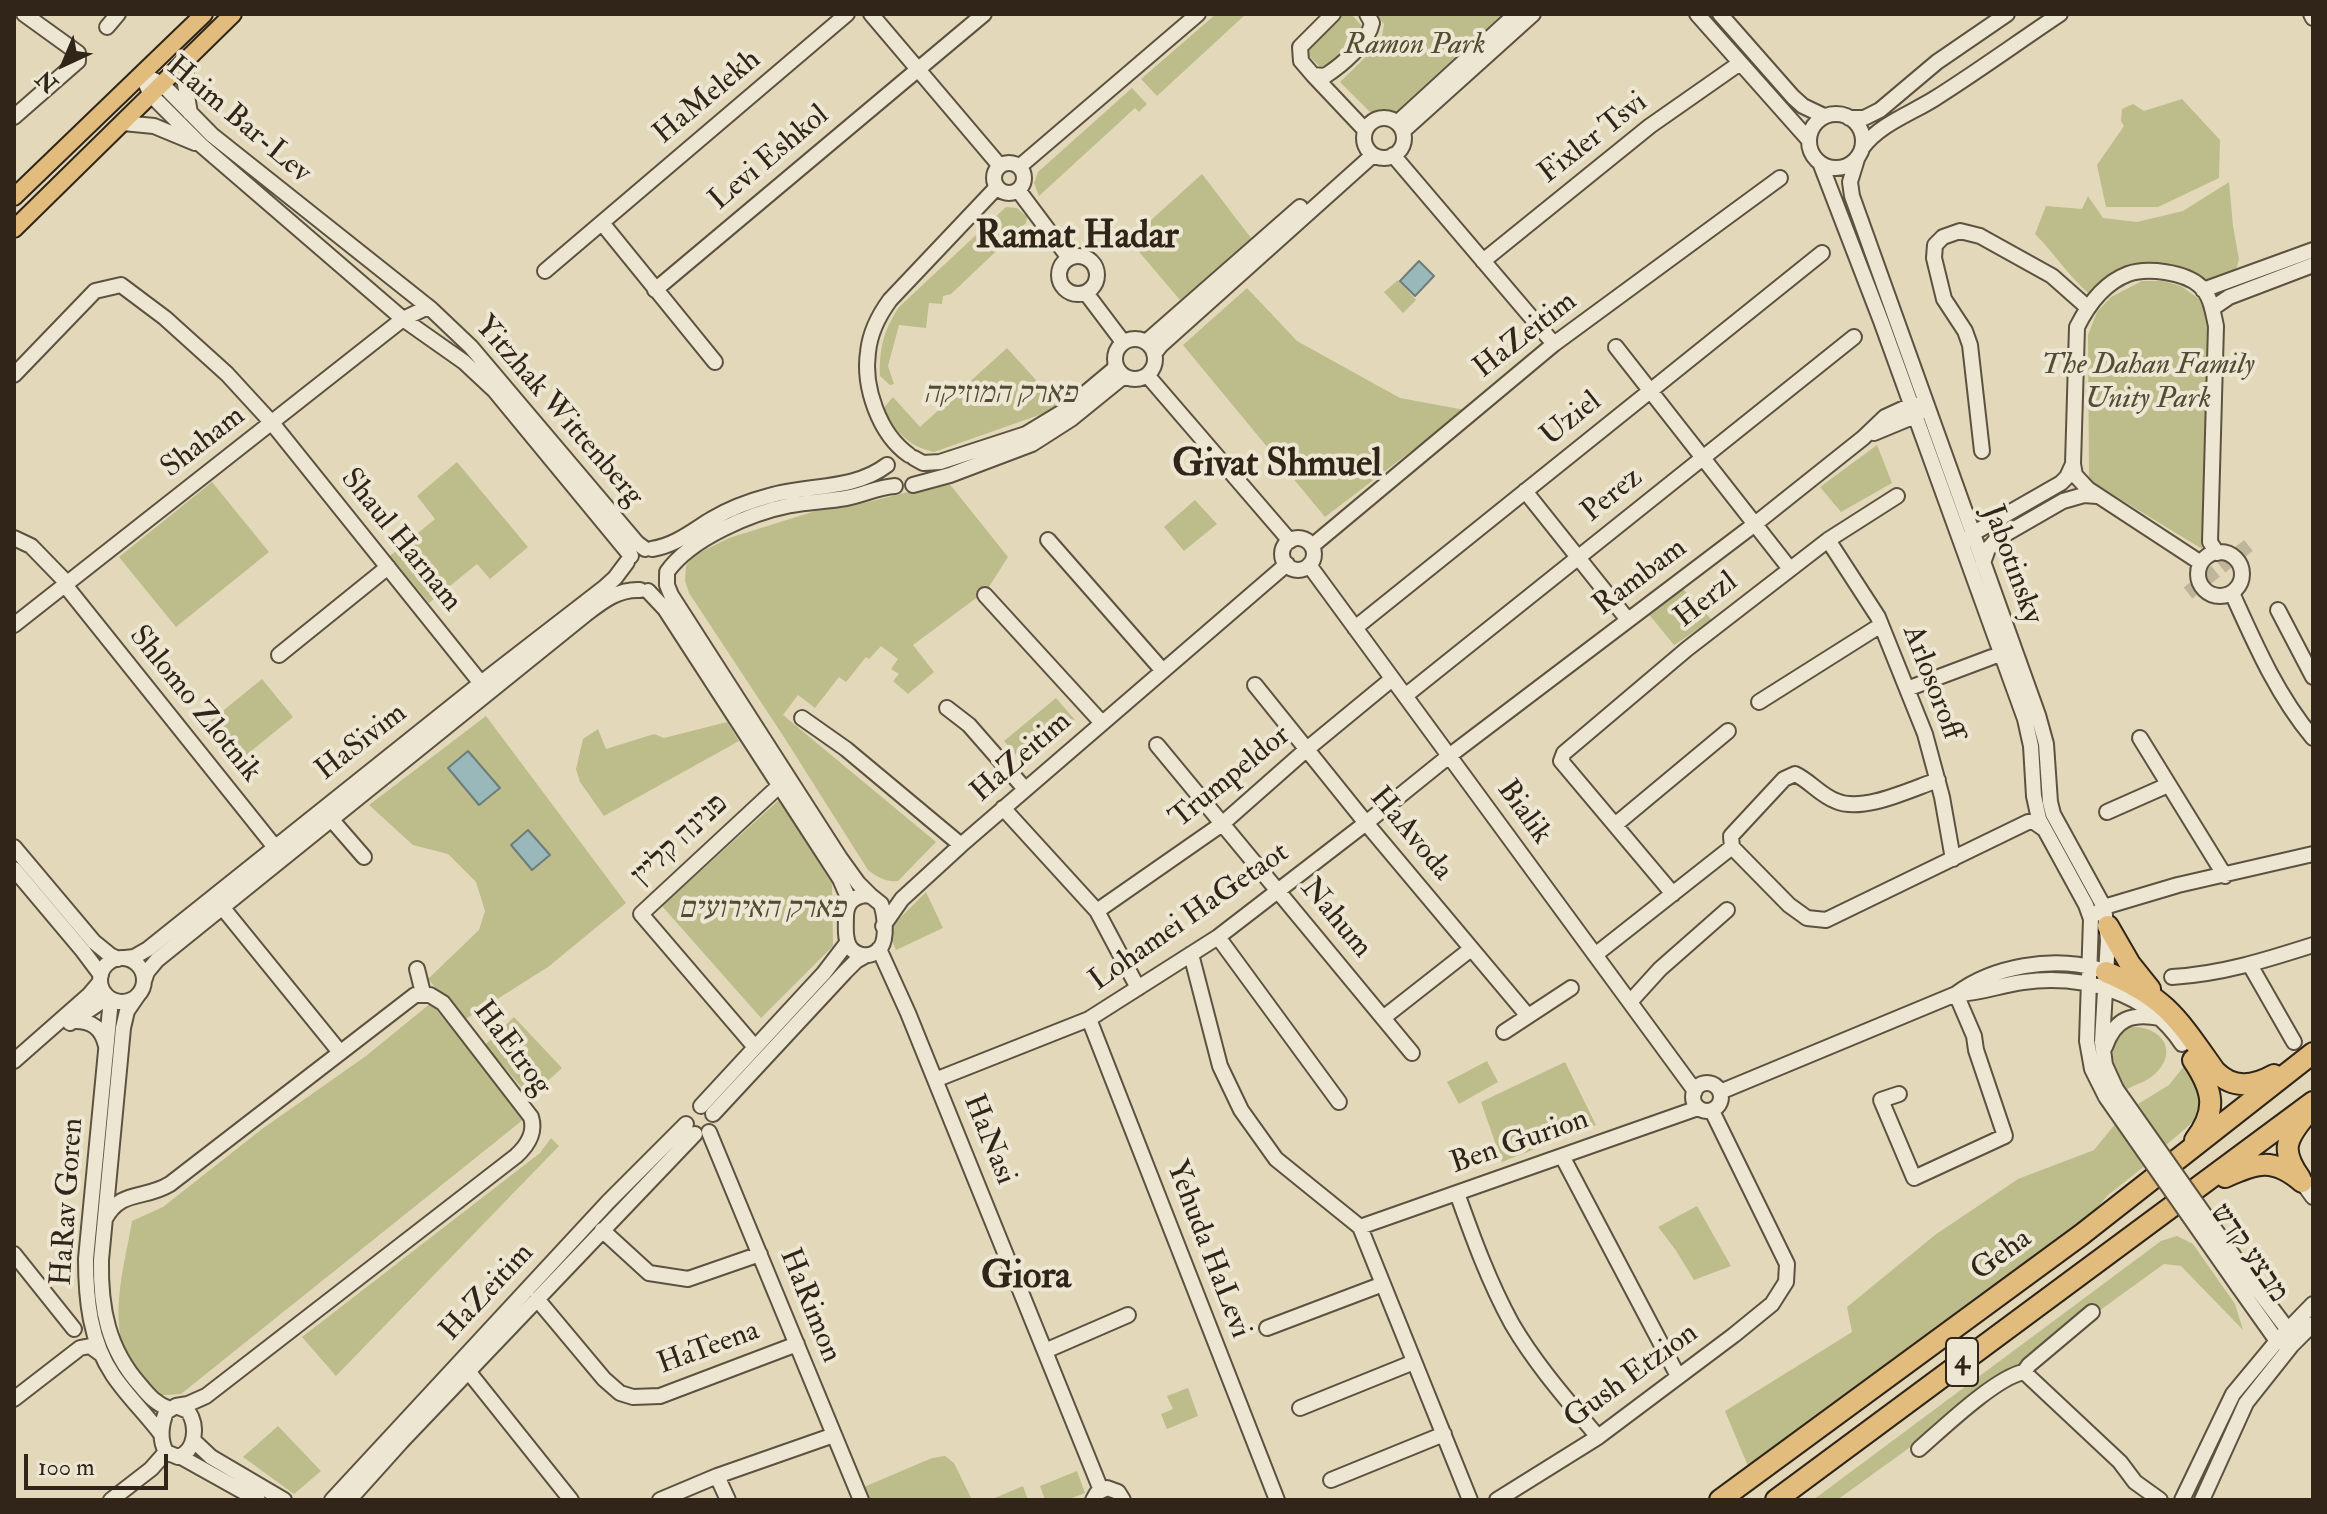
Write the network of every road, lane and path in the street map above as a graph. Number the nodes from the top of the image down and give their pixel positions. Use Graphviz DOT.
graph roads {
  1 [pos="24,14"];
  2 [pos="118,14"];
  3 [pos="204,14"];
  4 [pos="233,14"];
  5 [pos="847,14"];
  6 [pos="871,14"];
  7 [pos="984,14"];
  8 [pos="1198,14"];
  9 [pos="1333,14"];
  10 [pos="1367,14"];
  11 [pos="1516,14"];
  12 [pos="1533,14"];
  13 [pos="1697,14"];
  14 [pos="1720,14"];
  15 [pos="2007,14"];
  16 [pos="2060,14"];
  17 [pos="107,27"];
  18 [pos="187,59"];
  19 [pos="1740,63"];
  20 [pos="919,69"];
  21 [pos="1334,70"];
  22 [pos="142,74"];
  23 [pos="1313,75"];
  24 [pos="156,90"];
  25 [pos="191,113"];
  26 [pos="1824,116"];
  27 [pos="14,117"];
  28 [pos="1849,118"];
  29 [pos="123,123"];
  30 [pos="1368,126"];
  31 [pos="1400,127"];
  32 [pos="1808,139"];
  33 [pos="201,145"];
  34 [pos="1370,152"];
  35 [pos="1860,154"];
  36 [pos="1393,155"];
  37 [pos="1821,165"];
  38 [pos="1000,166"];
  39 [pos="1019,167"];
  40 [pos="1780,178"];
  41 [pos="997,187"];
  42 [pos="1018,190"];
  43 [pos="14,197"];
  44 [pos="602,223"];
  45 [pos="14,229"];
  46 [pos="1822,253"];
  47 [pos="2313,253"];
  48 [pos="1069,258"];
  49 [pos="1483,261"];
  50 [pos="545,271"];
  51 [pos="655,290"];
  52 [pos="2203,290"];
  53 [pos="1086,293"];
  54 [pos="2087,307"];
  55 [pos="430,308"];
  56 [pos="2213,308"];
  57 [pos="403,319"];
  58 [pos="1854,337"];
  59 [pos="1123,342"];
  60 [pos="1554,344"];
  61 [pos="1616,347"];
  62 [pos="1150,348"];
  63 [pos="715,362"];
  64 [pos="1120,371"];
  65 [pos="14,375"];
  66 [pos="1147,375"];
  67 [pos="1650,391"];
  68 [pos="1918,408"];
  69 [pos="272,423"];
  70 [pos="884,426"];
  71 [pos="1982,451"];
  72 [pos="912,456"];
  73 [pos="1703,458"];
  74 [pos="888,462"];
  75 [pos="2073,464"];
  76 [pos="913,485"];
  77 [pos="895,486"];
  78 [pos="1525,491"];
  79 [pos="1897,496"];
  80 [pos="2097,496"];
  81 [pos="1965,513"];
  82 [pos="1997,520"];
  83 [pos="1755,524"];
  84 [pos="1972,534"];
  85 [pos="14,538"];
  86 [pos="1048,540"];
  87 [pos="1828,540"];
  88 [pos="1290,541"];
  89 [pos="1312,546"];
  90 [pos="1963,549"];
  91 [pos="2217,553"];
  92 [pos="639,554"];
  93 [pos="1579,557"];
  94 [pos="1983,563"];
  95 [pos="2201,563"];
  96 [pos="1287,564"];
  97 [pos="1309,565"];
  98 [pos="388,567"];
  99 [pos="1790,569"];
  100 [pos="667,574"];
  101 [pos="66,584"];
  102 [pos="644,590"];
  103 [pos="2232,593"];
  104 [pos="985,595"];
  105 [pos="2278,610"];
  106 [pos="1628,620"];
  107 [pos="14,625"];
  108 [pos="1881,625"];
  109 [pos="1355,628"];
  110 [pos="279,655"];
  111 [pos="1992,657"];
  112 [pos="1163,671"];
  113 [pos="2313,677"];
  114 [pos="1392,679"];
  115 [pos="1255,685"];
  116 [pos="484,688"];
  117 [pos="1907,689"];
  118 [pos="1405,696"];
  119 [pos="1759,702"];
  120 [pos="947,708"];
  121 [pos="802,718"];
  122 [pos="1102,723"];
  123 [pos="1728,731"];
  124 [pos="2140,738"];
  125 [pos="2313,738"];
  126 [pos="1157,745"];
  127 [pos="1307,749"];
  128 [pos="1449,756"];
  129 [pos="1938,780"];
  130 [pos="780,785"];
  131 [pos="2168,785"];
  132 [pos="1025,789"];
  133 [pos="1003,808"];
  134 [pos="2107,812"];
  135 [pos="331,819"];
  136 [pos="1366,823"];
  137 [pos="1222,824"];
  138 [pos="1615,825"];
  139 [pos="2044,829"];
  140 [pos="961,845"];
  141 [pos="14,847"];
  142 [pos="1732,847"];
  143 [pos="279,852"];
  144 [pos="2313,854"];
  145 [pos="364,857"];
  146 [pos="1953,859"];
  147 [pos="14,869"];
  148 [pos="2225,876"];
  149 [pos="1278,891"];
  150 [pos="1673,894"];
  151 [pos="902,899"];
  152 [pos="876,900"];
  153 [pos="850,902"];
  154 [pos="222,907"];
  155 [pos="1727,910"];
  156 [pos="1097,911"];
  157 [pos="2101,917"];
  158 [pos="883,926"];
  159 [pos="1218,937"];
  160 [pos="847,943"];
  161 [pos="2313,945"];
  162 [pos="1471,949"];
  163 [pos="872,952"];
  164 [pos="1191,954"];
  165 [pos="1595,955"];
  166 [pos="121,959"];
  167 [pos="2250,965"];
  168 [pos="417,969"];
  169 [pos="2094,973"];
  170 [pos="2172,977"];
  171 [pos="100,978"];
  172 [pos="2051,979"];
  173 [pos="2089,984"];
  174 [pos="141,988"];
  175 [pos="1138,988"];
  176 [pos="1571,988"];
  177 [pos="423,993"];
  178 [pos="1956,994"];
  179 [pos="110,998"];
  180 [pos="1630,1002"];
  181 [pos="2164,1012"];
  182 [pos="2088,1014"];
  183 [pos="1528,1016"];
  184 [pos="1383,1018"];
  185 [pos="1089,1019"];
  186 [pos="73,1021"];
  187 [pos="1504,1032"];
  188 [pos="2294,1042"];
  189 [pos="2182,1044"];
  190 [pos="754,1046"];
  191 [pos="107,1049"];
  192 [pos="339,1051"];
  193 [pos="1412,1053"];
  194 [pos="2313,1053"];
  195 [pos="2103,1055"];
  196 [pos="20,1056"];
  197 [pos="935,1080"];
  198 [pos="1695,1091"];
  199 [pos="1720,1092"];
  200 [pos="2111,1093"];
  201 [pos="1899,1094"];
  202 [pos="1339,1102"];
  203 [pos="2313,1104"];
  204 [pos="1705,1109"];
  205 [pos="707,1110"];
  206 [pos="697,1130"];
  207 [pos="1562,1156"];
  208 [pos="2181,1157"];
  209 [pos="109,1175"];
  210 [pos="2308,1189"];
  211 [pos="2192,1191"];
  212 [pos="1457,1193"];
  213 [pos="135,1196"];
  214 [pos="105,1219"];
  215 [pos="1360,1227"];
  216 [pos="602,1230"];
  217 [pos="14,1254"];
  218 [pos="760,1254"];
  219 [pos="1383,1284"];
  220 [pos="537,1299"];
  221 [pos="2313,1304"];
  222 [pos="2092,1312"];
  223 [pos="1128,1315"];
  224 [pos="2313,1324"];
  225 [pos="1267,1328"];
  226 [pos="74,1329"];
  227 [pos="2286,1339"];
  228 [pos="797,1344"];
  229 [pos="1045,1351"];
  230 [pos="101,1354"];
  231 [pos="1414,1362"];
  232 [pos="468,1371"];
  233 [pos="2024,1372"];
  234 [pos="1678,1376"];
  235 [pos="206,1396"];
  236 [pos="14,1399"];
  237 [pos="173,1408"];
  238 [pos="1300,1408"];
  239 [pos="193,1423"];
  240 [pos="161,1434"];
  241 [pos="1444,1434"];
  242 [pos="834,1435"];
  243 [pos="1598,1437"];
  244 [pos="193,1440"];
  245 [pos="1919,1449"];
  246 [pos="166,1452"];
  247 [pos="181,1457"];
  248 [pos="717,1476"];
  249 [pos="1331,1480"];
  250 [pos="1097,1495"];
  251 [pos="111,1500"];
  252 [pos="258,1500"];
  253 [pos="284,1500"];
  254 [pos="332,1500"];
  255 [pos="349,1500"];
  256 [pos="571,1500"];
  257 [pos="660,1500"];
  258 [pos="728,1500"];
  259 [pos="861,1500"];
  260 [pos="1123,1500"];
  261 [pos="1277,1500"];
  262 [pos="1470,1500"];
  263 [pos="1497,1500"];
  264 [pos="1720,1500"];
  265 [pos="1776,1500"];
  266 [pos="2160,1500"];
  267 [pos="2182,1500"];
  268 [pos="2202,1500"];
  1 -- 27 [label="street"];
  2 -- 17 [label="street"];
  3 -- 22 [label="main road"];
  4 -- 18 [label="main road"];
  5 -- 44 [label="street, HaMelekh"];
  6 -- 20 [label="street"];
  7 -- 20 [label="street, Levi Eshkol"];
  8 -- 39 [label="street"];
  9 -- 23 [label="street"];
  10 -- 21 [label="street"];
  11 -- 31 [label="street"];
  12 -- 31 [label="street"];
  13 -- 19 [label="street"];
  14 -- 26 [label="street"];
  15 -- 28 [label="street"];
  16 -- 35 [label="street"];
  18 -- 24 [label="main road"];
  18 -- 25 [label="street"];
  19 -- 32 [label="street"];
  19 -- 49 [label="street, Fixler Tsvi"];
  20 -- 38 [label="street"];
  20 -- 51 [label="street, Levi Eshkol"];
  21 -- 23 [label="street"];
  21 -- 30 [label="street"];
  22 -- 24 [label="street, Haim Bar-Lev"];
  22 -- 43 [label="main road"];
  23 -- 30 [label="street"];
  24 -- 25 [label="street, Haim Bar-Lev"];
  24 -- 29 [label="main road"];
  24 -- 33 [label="street, Haim Bar-Lev"];
  25 -- 55 [label="street, Haim Bar-Lev"];
  26 -- 28 [label="street"];
  26 -- 32 [label="street"];
  28 -- 35 [label="street"];
  29 -- 33 [label="street"];
  29 -- 45 [label="main road"];
  30 -- 31 [label="street"];
  30 -- 34 [label="street"];
  31 -- 36 [label="street"];
  32 -- 37 [label="street"];
  33 -- 57 [label="street, Haim Bar-Lev"];
  34 -- 36 [label="street"];
  34 -- 62 [label="street"];
  35 -- 37 [label="street"];
  35 -- 68 [label="street, Jabotinsky"];
  36 -- 49 [label="street"];
  37 -- 68 [label="street, Jabotinsky"];
  38 -- 39 [label="street"];
  38 -- 41 [label="street"];
  39 -- 42 [label="street"];
  40 -- 60 [label="street, HaZeitim"];
  41 -- 42 [label="street"];
  41 -- 70 [label="street"];
  42 -- 48 [label="street"];
  44 -- 50 [label="street, HaMelekh"];
  44 -- 51 [label="street"];
  46 -- 67 [label="street, Uziel"];
  47 -- 52 [label="street"];
  47 -- 56 [label="street"];
  48 -- 53 [label="street"];
  48 -- 53 [label="street"];
  49 -- 60 [label="street"];
  51 -- 63 [label="street"];
  52 -- 54 [label="street"];
  52 -- 56 [label="street"];
  53 -- 59 [label="street"];
  54 -- 71 [label="street"];
  54 -- 75 [label="street"];
  55 -- 57 [label="street, Shaham"];
  55 -- 92 [label="street, Yitzhak Wittenberg"];
  56 -- 91 [label="street"];
  57 -- 69 [label="street, Shaham"];
  57 -- 92 [label="street, Yitzhak Wittenberg"];
  58 -- 73 [label="street, Perez"];
  59 -- 62 [label="street"];
  59 -- 64 [label="street"];
  60 -- 89 [label="street, HaZeitim"];
  61 -- 67 [label="street"];
  62 -- 66 [label="street"];
  64 -- 66 [label="street"];
  64 -- 72 [label="street"];
  64 -- 76 [label="street"];
  65 -- 69 [label="street, Shaul Harnam"];
  66 -- 88 [label="street"];
  67 -- 73 [label="street"];
  67 -- 78 [label="street, Uziel"];
  68 -- 81 [label="street, Jabotinsky"];
  68 -- 83 [label="street, Rambam"];
  68 -- 90 [label="street, Jabotinsky"];
  69 -- 98 [label="street, Shaul Harnam"];
  69 -- 101 [label="street, Shaham"];
  70 -- 72 [label="street"];
  70 -- 74 [label="street"];
  72 -- 74 [label="street"];
  72 -- 76 [label="street"];
  73 -- 83 [label="street"];
  73 -- 93 [label="street, Perez"];
  74 -- 77 [label="street"];
  74 -- 92 [label="street, HaSivim"];
  75 -- 80 [label="street"];
  75 -- 82 [label="street"];
  76 -- 77 [label="street"];
  77 -- 100 [label="street"];
  78 -- 93 [label="street"];
  78 -- 109 [label="street, Uziel"];
  79 -- 87 [label="street, Herzl"];
  80 -- 94 [label="street"];
  80 -- 95 [label="street"];
  81 -- 82 [label="street"];
  81 -- 84 [label="street, Jabotinsky"];
  82 -- 84 [label="street"];
  83 -- 99 [label="street"];
  83 -- 106 [label="street, Rambam"];
  84 -- 90 [label="street"];
  84 -- 94 [label="street, Jabotinsky"];
  85 -- 101 [label="street, Shlomo Zlotnik"];
  86 -- 112 [label="street"];
  87 -- 99 [label="street, Herzl"];
  87 -- 108 [label="street, Arlosoroff"];
  88 -- 89 [label="street"];
  88 -- 96 [label="street"];
  89 -- 97 [label="street"];
  90 -- 139 [label="street, Jabotinsky"];
  91 -- 95 [label="street"];
  91 -- 103 [label="street"];
  92 -- 100 [label="street"];
  92 -- 102 [label="street"];
  92 -- 116 [label="street, HaSivim"];
  93 -- 106 [label="street"];
  93 -- 118 [label="street, Perez"];
  94 -- 157 [label="street, Jabotinsky"];
  95 -- 103 [label="street"];
  96 -- 97 [label="street"];
  96 -- 112 [label="street, HaZeitim"];
  97 -- 109 [label="street, Bialik"];
  98 -- 110 [label="street"];
  98 -- 116 [label="street, Shaul Harnam"];
  99 -- 138 [label="street, Herzl"];
  100 -- 102 [label="street"];
  100 -- 152 [label="street"];
  101 -- 107 [label="street, Shaham"];
  101 -- 143 [label="street, Shlomo Zlotnik"];
  102 -- 116 [label="street, HaSivim"];
  102 -- 130 [label="street"];
  103 -- 125 [label="street"];
  104 -- 122 [label="street"];
  105 -- 113 [label="street"];
  106 -- 128 [label="street, Rambam"];
  108 -- 117 [label="street, Arlosoroff"];
  108 -- 119 [label="street"];
  109 -- 114 [label="street, Bialik"];
  111 -- 117 [label="street"];
  112 -- 122 [label="street, HaZeitim"];
  114 -- 118 [label="street, Bialik"];
  114 -- 127 [label="street, Trumpeldor"];
  115 -- 127 [label="street, HaAvoda"];
  116 -- 135 [label="street, HaSivim"];
  116 -- 143 [label="street, HaSivim"];
  117 -- 129 [label="street, Arlosoroff"];
  118 -- 128 [label="street, Bialik"];
  120 -- 132 [label="street"];
  121 -- 140 [label="street"];
  122 -- 132 [label="street, HaZeitim"];
  123 -- 138 [label="street"];
  124 -- 131 [label="street"];
  126 -- 137 [label="street, Nahum"];
  127 -- 136 [label="street, HaAvoda"];
  127 -- 137 [label="street, Trumpeldor"];
  128 -- 136 [label="street, Lohamei HaGetaot"];
  128 -- 165 [label="street, Bialik"];
  129 -- 142 [label="street"];
  129 -- 146 [label="street, Arlosoroff"];
  130 -- 153 [label="street"];
  130 -- 190 [label="street, פנינה קליין"];
  131 -- 134 [label="street"];
  131 -- 148 [label="street"];
  132 -- 133 [label="street, HaZeitim"];
  133 -- 140 [label="street, HaZeitim"];
  133 -- 156 [label="street"];
  135 -- 143 [label="street, HaSivim"];
  135 -- 145 [label="street"];
  136 -- 149 [label="street, Lohamei HaGetaot"];
  136 -- 162 [label="street, HaAvoda"];
  137 -- 149 [label="street, Nahum"];
  137 -- 156 [label="street, Trumpeldor"];
  138 -- 150 [label="street"];
  139 -- 146 [label="street"];
  139 -- 157 [label="street, Jabotinsky"];
  140 -- 151 [label="street, HaZeitim"];
  141 -- 166 [label="street"];
  142 -- 146 [label="street"];
  142 -- 150 [label="street"];
  143 -- 154 [label="street, HaSivim"];
  143 -- 166 [label="street, HaSivim"];
  144 -- 148 [label="street"];
  147 -- 171 [label="street"];
  148 -- 157 [label="street"];
  149 -- 159 [label="street, Lohamei HaGetaot"];
  149 -- 184 [label="street, Nahum"];
  150 -- 165 [label="street"];
  151 -- 152 [label="street, HaZeitim"];
  151 -- 158 [label="street, HaZeitim"];
  152 -- 153 [label="street"];
  152 -- 158 [label="street"];
  153 -- 160 [label="street"];
  154 -- 174 [label="street, HaSivim"];
  154 -- 192 [label="street"];
  155 -- 180 [label="street"];
  156 -- 175 [label="street"];
  157 -- 169 [label="street, Jabotinsky"];
  157 -- 169 [label="street, Jabotinsky"];
  157 -- 181 [label="highway"];
  158 -- 163 [label="street"];
  159 -- 164 [label="street, Lohamei HaGetaot"];
  159 -- 202 [label="street"];
  160 -- 163 [label="street"];
  160 -- 190 [label="street"];
  161 -- 167 [label="street"];
  162 -- 183 [label="street, HaAvoda"];
  162 -- 184 [label="street"];
  163 -- 197 [label="street, HaNasi"];
  163 -- 205 [label="street"];
  164 -- 175 [label="street, Lohamei HaGetaot"];
  164 -- 215 [label="street"];
  165 -- 180 [label="street, Bialik"];
  166 -- 171 [label="street"];
  166 -- 174 [label="street"];
  167 -- 170 [label="street"];
  167 -- 188 [label="street"];
  168 -- 177 [label="street"];
  169 -- 173 [label="street"];
  169 -- 178 [label="street"];
  169 -- 181 [label="highway"];
  169 -- 195 [label="street, מבצע קדש"];
  171 -- 179 [label="street"];
  171 -- 196 [label="street"];
  172 -- 173 [label="street"];
  172 -- 178 [label="street"];
  172 -- 182 [label="street"];
  173 -- 182 [label="street, מבצע קדש"];
  174 -- 179 [label="street"];
  174 -- 209 [label="street, HaRav Goren"];
  175 -- 185 [label="street, Lohamei HaGetaot"];
  176 -- 183 [label="street"];
  177 -- 192 [label="street"];
  177 -- 235 [label="street, HaEtrog"];
  178 -- 199 [label="street"];
  178 -- 201 [label="street"];
  179 -- 186 [label="street"];
  179 -- 191 [label="street, HaRav Goren"];
  180 -- 198 [label="street, Bialik"];
  181 -- 189 [label="street"];
  181 -- 194 [label="highway"];
  181 -- 195 [label="street"];
  182 -- 200 [label="street, מבצע קדש"];
  183 -- 187 [label="street"];
  184 -- 193 [label="street, Nahum"];
  185 -- 197 [label="street, Lohamei HaGetaot"];
  185 -- 261 [label="street, Yehuda HaLevi"];
  186 -- 191 [label="street"];
  186 -- 196 [label="street"];
  189 -- 208 [label="highway"];
  190 -- 205 [label="street"];
  191 -- 230 [label="street, HaRav Goren"];
  192 -- 213 [label="street"];
  194 -- 208 [label="highway, Geha / 4"];
  195 -- 200 [label="street, מבצע קדש"];
  197 -- 229 [label="street, HaNasi"];
  198 -- 199 [label="street"];
  198 -- 204 [label="street"];
  199 -- 204 [label="street"];
  200 -- 227 [label="street, מבצע קדש, bridge"];
  203 -- 210 [label="highway"];
  203 -- 211 [label="highway, Geha / 4"];
  204 -- 207 [label="street, Ben Gurion"];
  204 -- 234 [label="street, Gush Etzion"];
  205 -- 206 [label="street"];
  205 -- 206 [label="street"];
  206 -- 216 [label="street, HaZeitim"];
  206 -- 218 [label="street, HaRimon"];
  206 -- 254 [label="street, HaZeitim"];
  207 -- 212 [label="street, Ben Gurion"];
  207 -- 234 [label="street"];
  208 -- 264 [label="highway, Geha / 4"];
  209 -- 213 [label="street"];
  209 -- 214 [label="street, HaRav Goren"];
  210 -- 211 [label="highway"];
  211 -- 265 [label="highway, Geha / 4"];
  212 -- 215 [label="street, Ben Gurion"];
  212 -- 243 [label="street"];
  213 -- 214 [label="street"];
  214 -- 237 [label="street, HaRav Goren"];
  215 -- 219 [label="street"];
  216 -- 218 [label="street"];
  216 -- 220 [label="street, HaZeitim"];
  217 -- 226 [label="street"];
  218 -- 228 [label="street, HaRimon"];
  219 -- 225 [label="street"];
  219 -- 231 [label="street"];
  220 -- 228 [label="street, HaTeena"];
  220 -- 232 [label="street, HaZeitim"];
  221 -- 227 [label="street"];
  222 -- 233 [label="street"];
  223 -- 229 [label="street"];
  224 -- 227 [label="street"];
  227 -- 267 [label="street"];
  227 -- 268 [label="street"];
  228 -- 242 [label="street, HaRimon"];
  229 -- 250 [label="street, HaNasi"];
  230 -- 236 [label="street"];
  230 -- 240 [label="street, HaRav Goren"];
  231 -- 238 [label="street"];
  231 -- 241 [label="street"];
  232 -- 255 [label="street, HaZeitim"];
  232 -- 256 [label="street"];
  233 -- 245 [label="street"];
  233 -- 266 [label="street"];
  234 -- 243 [label="street, Gush Etzion"];
  235 -- 237 [label="street, HaEtrog"];
  235 -- 239 [label="street, HaEtrog"];
  237 -- 239 [label="street"];
  237 -- 240 [label="street"];
  239 -- 244 [label="street"];
  240 -- 246 [label="street"];
  241 -- 249 [label="street"];
  241 -- 262 [label="street"];
  242 -- 248 [label="street"];
  242 -- 259 [label="street, HaRimon"];
  243 -- 263 [label="street, Gush Etzion"];
  244 -- 247 [label="street"];
  244 -- 253 [label="street"];
  246 -- 247 [label="street"];
  246 -- 251 [label="street"];
  247 -- 252 [label="street"];
  248 -- 257 [label="street"];
  248 -- 258 [label="street"];
  250 -- 260 [label="street"];
}
